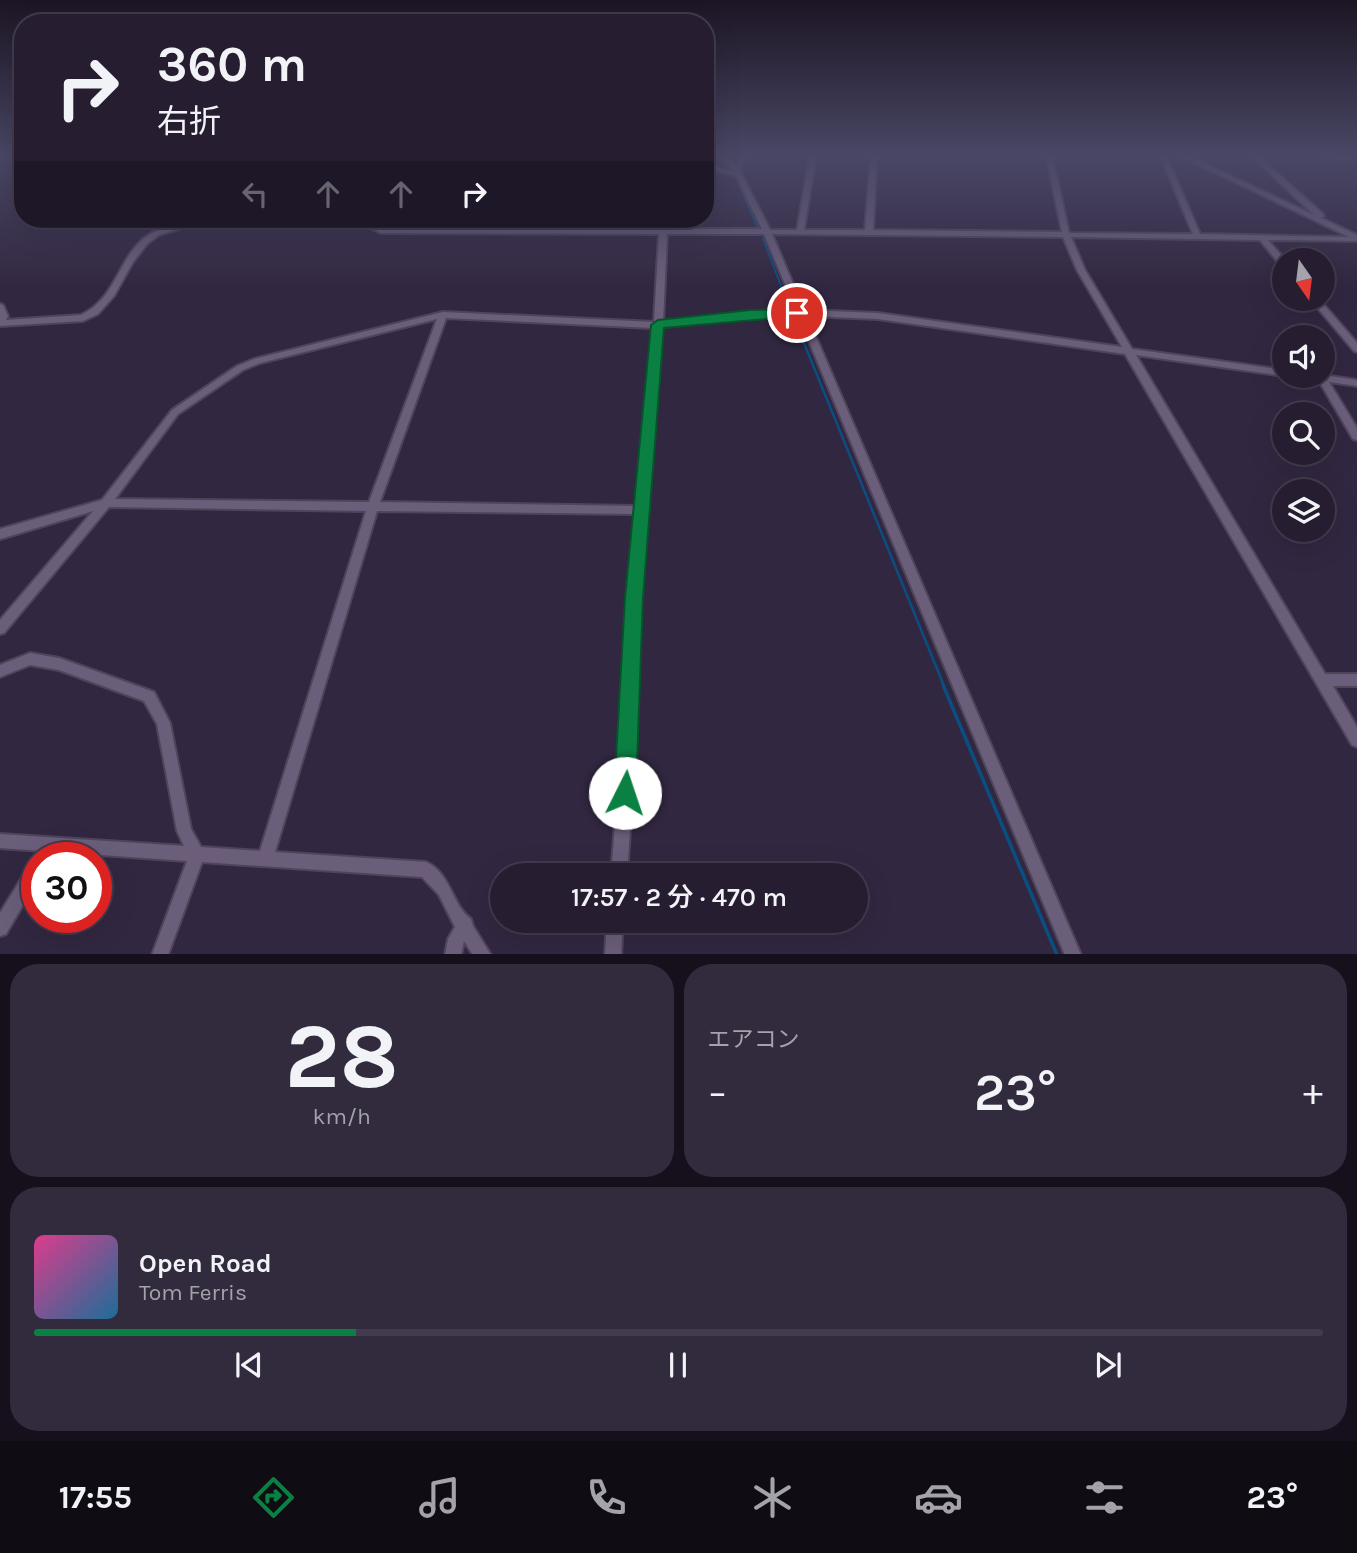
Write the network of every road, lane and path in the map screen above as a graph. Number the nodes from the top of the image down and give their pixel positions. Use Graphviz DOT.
graph roads {
  1 [pos="751,200"];
  2 [pos="805,200"];
  3 [pos="871,200"];
  4 [pos="1058,200"];
  5 [pos="1182,200"];
  6 [pos="1276,200"];
  7 [pos="1302,200"];
  8 [pos="1330,225"];
  9 [pos="177,228"];
  10 [pos="376,228"];
  11 [pos="592,228"];
  12 [pos="592,232"];
  13 [pos="663,232"];
  14 [pos="767,232"];
  15 [pos="800,232"];
  16 [pos="869,232"];
  17 [pos="1066,235"];
  18 [pos="1198,238"];
  19 [pos="1263,239"];
  20 [pos="1357,239"];
  21 [pos="1272,250"];
  22 [pos="0,307"];
  23 [pos="1325,312"];
  24 [pos="795,313"];
  25 [pos="443,315"];
  26 [pos="0,323"];
  27 [pos="658,325"];
  28 [pos="1357,349"];
  29 [pos="1129,352"];
  30 [pos="1272,371"];
  31 [pos="1335,380"];
  32 [pos="1357,383"];
  33 [pos="1328,388"];
  34 [pos="1357,436"];
  35 [pos="106,503"];
  36 [pos="373,507"];
  37 [pos="641,510"];
  38 [pos="0,534"];
  39 [pos="0,629"];
  40 [pos="0,670"];
  41 [pos="1322,680"];
  42 [pos="1357,680"];
  43 [pos="1357,740"];
  44 [pos="0,841"];
  45 [pos="21,846"];
  46 [pos="112,853"];
  47 [pos="197,854"];
  48 [pos="265,859"];
  49 [pos="620,863"];
  50 [pos="21,893"];
  51 [pos="465,925"];
  52 [pos="0,928"];
  53 [pos="614,933"];
  54 [pos="160,954"];
  55 [pos="453,954"];
  56 [pos="483,954"];
  57 [pos="612,954"];
  58 [pos="1073,954"];
  1 -- 14 [label="street"];
  2 -- 15 [label="street"];
  3 -- 16 [label="street"];
  4 -- 17 [label="street"];
  5 -- 18 [label="street"];
  6 -- 8 [label="street"];
  7 -- 8 [label="street"];
  8 -- 20 [label="street"];
  9 -- 26 [label="street"];
  10 -- 12 [label="street"];
  11 -- 12 [label="street"];
  12 -- 13 [label="street"];
  13 -- 14 [label="street"];
  13 -- 27 [label="street"];
  14 -- 15 [label="street"];
  14 -- 24 [label="street"];
  15 -- 16 [label="street"];
  16 -- 17 [label="street"];
  17 -- 18 [label="street"];
  17 -- 29 [label="street"];
  18 -- 19 [label="street"];
  19 -- 20 [label="street"];
  19 -- 21 [label="street"];
  22 -- 26 [label="street"];
  23 -- 28 [label="street"];
  24 -- 27 [label="street"];
  24 -- 29 [label="street"];
  24 -- 58 [label="street"];
  25 -- 27 [label="street"];
  25 -- 35 [label="street"];
  25 -- 36 [label="street"];
  27 -- 37 [label="street"];
  29 -- 30 [label="street"];
  29 -- 41 [label="street"];
  31 -- 32 [label="street"];
  33 -- 34 [label="street"];
  35 -- 36 [label="street"];
  35 -- 38 [label="street"];
  35 -- 39 [label="street"];
  36 -- 37 [label="street"];
  36 -- 48 [label="street"];
  37 -- 49 [label="street"];
  40 -- 47 [label="street"];
  41 -- 42 [label="street"];
  41 -- 43 [label="street"];
  44 -- 45 [label="street"];
  46 -- 47 [label="street"];
  47 -- 48 [label="street"];
  47 -- 54 [label="street"];
  48 -- 51 [label="street"];
  50 -- 52 [label="street"];
  51 -- 55 [label="street"];
  51 -- 56 [label="street"];
  53 -- 57 [label="street"];
}
